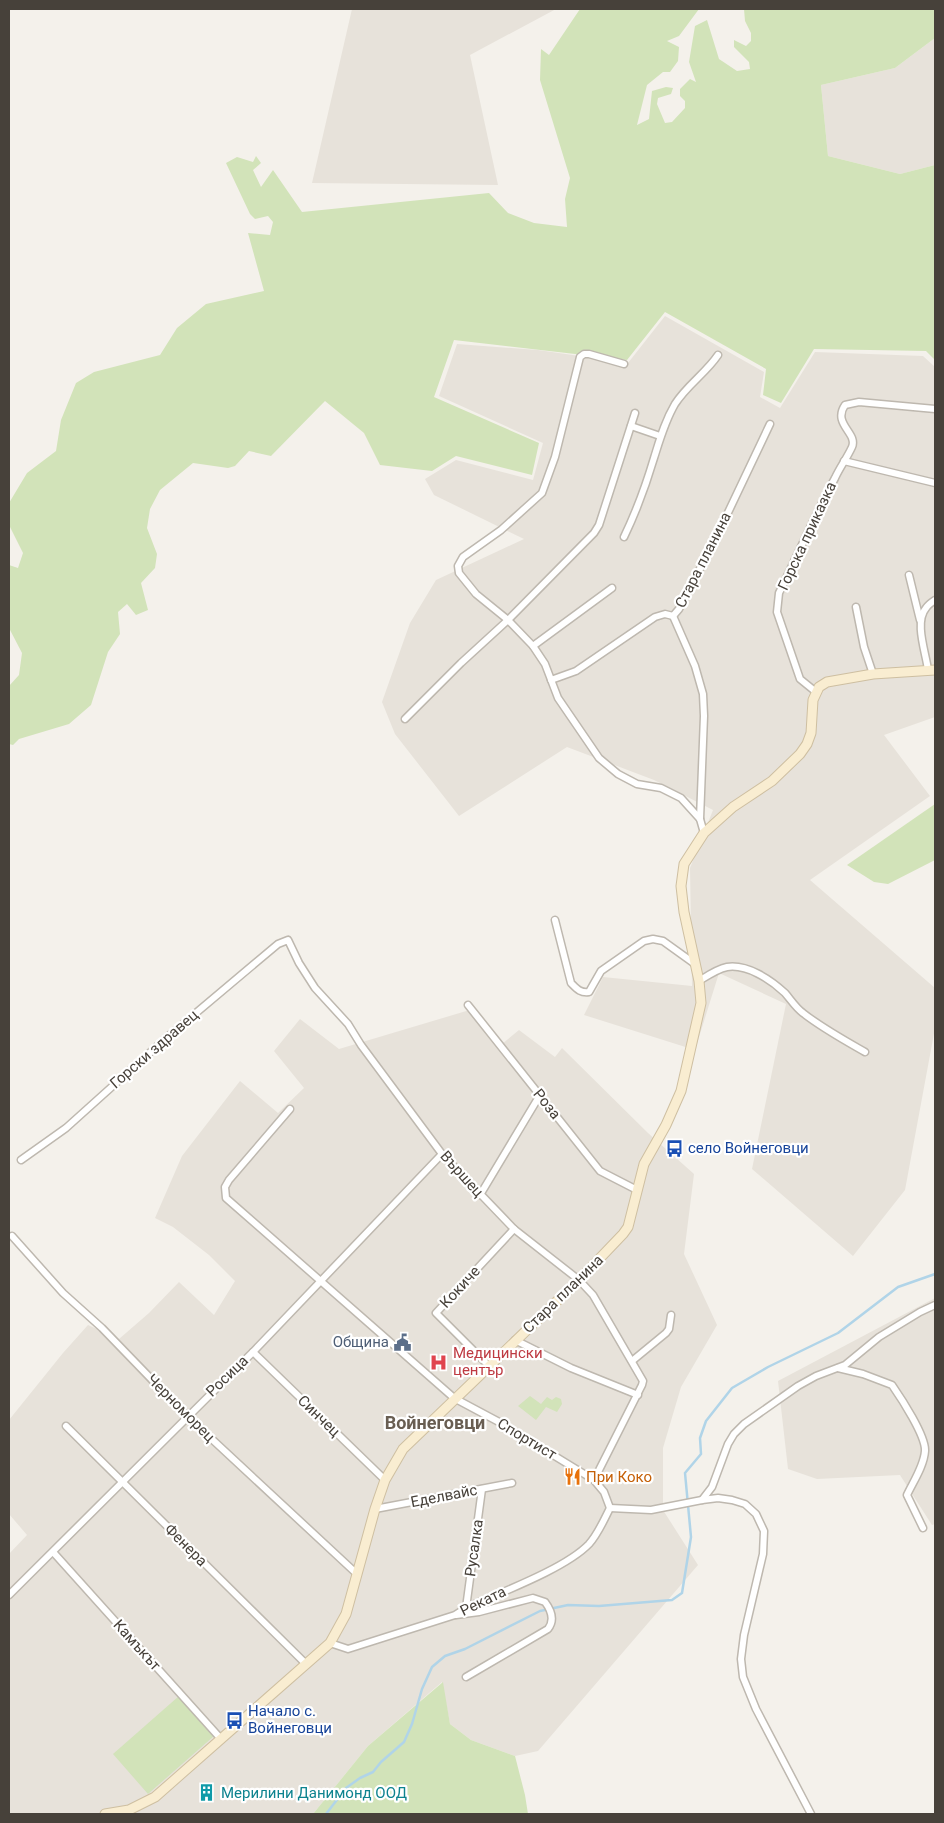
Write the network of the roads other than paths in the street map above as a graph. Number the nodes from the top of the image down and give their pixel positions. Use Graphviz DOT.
graph roads {
  1 [pos="718,355"];
  2 [pos="624,364"];
  3 [pos="935,409"];
  4 [pos="635,413"];
  5 [pos="770,424"];
  6 [pos="631,426"];
  7 [pos="660,436"];
  8 [pos="844,461"];
  9 [pos="935,483"];
  10 [pos="624,538"];
  11 [pos="909,575"];
  12 [pos="612,588"];
  13 [pos="935,600"];
  14 [pos="856,607"];
  15 [pos="673,616"];
  16 [pos="508,620"];
  17 [pos="920,620"];
  18 [pos="533,646"];
  19 [pos="931,670"];
  20 [pos="874,674"];
  21 [pos="551,680"];
  22 [pos="816,692"];
  23 [pos="405,719"];
  24 [pos="700,819"];
  25 [pos="704,833"];
  26 [pos="555,920"];
  27 [pos="288,940"];
  28 [pos="695,964"];
  29 [pos="699,981"];
  30 [pos="468,1005"];
  31 [pos="865,1052"];
  32 [pos="540,1095"];
  33 [pos="290,1109"];
  34 [pos="442,1154"];
  35 [pos="21,1160"];
  36 [pos="637,1190"];
  37 [pos="480,1194"];
  38 [pos="514,1229"];
  39 [pos="12,1236"];
  40 [pos="322,1280"];
  41 [pos="578,1280"];
  42 [pos="935,1305"];
  43 [pos="671,1315"];
  44 [pos="515,1340"];
  45 [pos="253,1352"];
  46 [pos="632,1361"];
  47 [pos="488,1365"];
  48 [pos="838,1368"];
  49 [pos="638,1395"];
  50 [pos="454,1398"];
  51 [pos="187,1416"];
  52 [pos="66,1426"];
  53 [pos="386,1480"];
  54 [pos="594,1480"];
  55 [pos="122,1483"];
  56 [pos="512,1483"];
  57 [pos="482,1489"];
  58 [pos="702,1500"];
  59 [pos="610,1508"];
  60 [pos="375,1509"];
  61 [pos="923,1528"];
  62 [pos="53,1552"];
  63 [pos="357,1574"];
  64 [pos="9,1595"];
  65 [pos="466,1608"];
  66 [pos="455,1615"];
  67 [pos="330,1643"];
  68 [pos="306,1664"];
  69 [pos="466,1677"];
  70 [pos="221,1739"];
  71 [pos="104,1814"];
  72 [pos="811,1814"];
  1 -- 7 [label="street"];
  2 -- 16 [label="street"];
  3 -- 8 [label="street, Горска приказка"];
  4 -- 6 [label="street"];
  5 -- 15 [label="street, Стара планина"];
  6 -- 7 [label="street"];
  6 -- 16 [label="street"];
  7 -- 10 [label="street"];
  8 -- 9 [label="street"];
  8 -- 22 [label="street, Горска приказка"];
  11 -- 17 [label="street"];
  12 -- 18 [label="street"];
  13 -- 17 [label="street"];
  14 -- 20 [label="street"];
  15 -- 21 [label="street"];
  15 -- 24 [label="street, Стара планина"];
  16 -- 18 [label="street"];
  16 -- 23 [label="street"];
  17 -- 19 [label="street"];
  18 -- 21 [label="street"];
  19 -- 20 [label="street"];
  20 -- 22 [label="street"];
  21 -- 24 [label="street"];
  22 -- 25 [label="street, Стара планина"];
  24 -- 25 [label="street"];
  25 -- 28 [label="street, Стара планина"];
  26 -- 28 [label="street"];
  27 -- 34 [label="street, Вършец"];
  27 -- 35 [label="street, Горски здравец"];
  28 -- 29 [label="street, Стара планина"];
  29 -- 31 [label="street"];
  29 -- 36 [label="street, Стара планина"];
  30 -- 32 [label="street, Роза"];
  32 -- 36 [label="street, Роза"];
  32 -- 37 [label="street"];
  33 -- 40 [label="street, Спортист"];
  34 -- 37 [label="street, Вършец"];
  34 -- 40 [label="street, Росица"];
  36 -- 41 [label="street, Стара планина"];
  37 -- 38 [label="street, Вършец"];
  38 -- 41 [label="street, Вършец"];
  38 -- 47 [label="street, Кокиче"];
  39 -- 51 [label="street, Черноморец"];
  40 -- 45 [label="street, Росица"];
  40 -- 50 [label="street, Спортист"];
  41 -- 44 [label="street, Стара планина"];
  41 -- 46 [label="street, Вършец"];
  42 -- 48 [label="street"];
  43 -- 46 [label="street"];
  44 -- 47 [label="street, Стара планина"];
  44 -- 49 [label="street"];
  45 -- 51 [label="street, Росица"];
  45 -- 53 [label="street, Синчец"];
  46 -- 49 [label="street, Вършец"];
  47 -- 50 [label="street, Стара планина"];
  48 -- 58 [label="street"];
  48 -- 61 [label="street"];
  49 -- 54 [label="street"];
  50 -- 53 [label="street, Стара планина"];
  50 -- 54 [label="street, Спортист"];
  51 -- 55 [label="street, Росица"];
  51 -- 63 [label="street, Черноморец"];
  52 -- 55 [label="street, Фенера"];
  53 -- 60 [label="street, Стара планина"];
  54 -- 59 [label="street, Спортист"];
  55 -- 62 [label="street, Росица"];
  55 -- 68 [label="street, Фенера"];
  56 -- 57 [label="street, Еделвайс"];
  57 -- 60 [label="street, Еделвайс"];
  57 -- 65 [label="street, Русалка"];
  58 -- 59 [label="street"];
  58 -- 72 [label="street"];
  59 -- 65 [label="street, Реката"];
  60 -- 63 [label="street, Стара планина"];
  62 -- 64 [label="street, Росица"];
  62 -- 70 [label="street, Камъкът"];
  63 -- 67 [label="street, Стара планина"];
  65 -- 66 [label="street, Реката"];
  66 -- 67 [label="street, Реката"];
  66 -- 69 [label="street"];
  67 -- 68 [label="street, Стара планина"];
  68 -- 70 [label="street, Стара планина"];
  70 -- 71 [label="street, Стара планина"];
}
